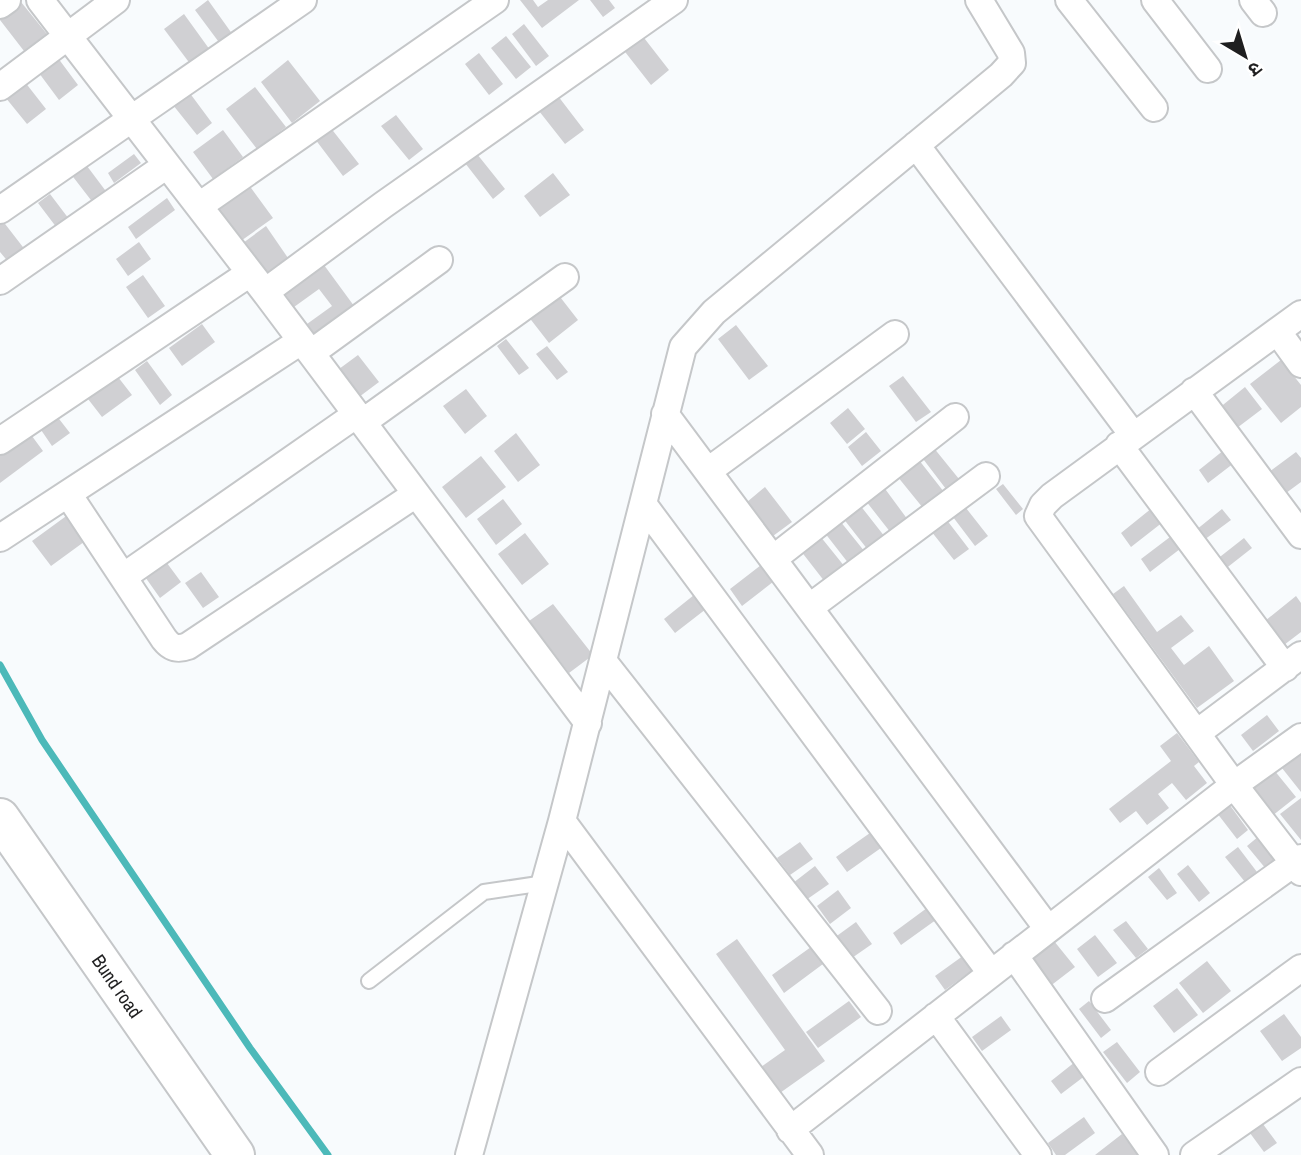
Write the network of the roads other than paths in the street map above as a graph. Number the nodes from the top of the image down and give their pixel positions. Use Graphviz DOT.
graph roads {
  1 [pos="7,0"];
  2 [pos="40,0"];
  3 [pos="116,0"];
  4 [pos="303,0"];
  5 [pos="495,0"];
  6 [pos="674,0"];
  7 [pos="979,0"];
  8 [pos="1069,0"];
  9 [pos="1155,0"];
  10 [pos="0,5"];
  11 [pos="68,36"];
  12 [pos="1208,69"];
  13 [pos="0,87"];
  14 [pos="1154,108"];
  15 [pos="131,118"];
  16 [pos="916,145"];
  17 [pos="167,165"];
  18 [pos="199,206"];
  19 [pos="0,210"];
  20 [pos="439,260"];
  21 [pos="565,277"];
  22 [pos="0,281"];
  23 [pos="258,282"];
  24 [pos="1301,314"];
  25 [pos="1278,332"];
  26 [pos="895,334"];
  27 [pos="306,347"];
  28 [pos="1301,364"];
  29 [pos="1194,391"];
  30 [pos="665,414"];
  31 [pos="955,417"];
  32 [pos="360,418"];
  33 [pos="1126,440"];
  34 [pos="0,441"];
  35 [pos="708,471"];
  36 [pos="986,476"];
  37 [pos="68,494"];
  38 [pos="416,494"];
  39 [pos="643,504"];
  40 [pos="1301,535"];
  41 [pos="0,538"];
  42 [pos="773,559"];
  43 [pos="122,577"];
  44 [pos="810,607"];
  45 [pos="603,661"];
  46 [pos="1293,661"];
  47 [pos="588,723"];
  48 [pos="1197,733"];
  49 [pos="1301,737"];
  50 [pos="1234,785"];
  51 [pos="0,818"];
  52 [pos="562,821"];
  53 [pos="1299,864"];
  54 [pos="545,883"];
  55 [pos="1048,929"];
  56 [pos="1014,956"];
  57 [pos="1301,968"];
  58 [pos="992,973"];
  59 [pos="369,981"];
  60 [pos="1105,999"];
  61 [pos="878,1011"];
  62 [pos="936,1016"];
  63 [pos="1159,1072"];
  64 [pos="1301,1081"];
  65 [pos="790,1129"];
  66 [pos="235,1155"];
  67 [pos="469,1155"];
  68 [pos="810,1155"];
  69 [pos="1038,1155"];
  70 [pos="1155,1155"];
  71 [pos="1194,1155"];
  1 -- 10 [label="street"];
  2 -- 11 [label="street"];
  3 -- 11 [label="street"];
  4 -- 15 [label="street"];
  5 -- 18 [label="street"];
  6 -- 23 [label="street"];
  7 -- 16 [label="street"];
  8 -- 14 [label="street"];
  9 -- 12 [label="street"];
  11 -- 13 [label="street"];
  11 -- 15 [label="street"];
  15 -- 17 [label="street"];
  15 -- 19 [label="street"];
  16 -- 30 [label="street"];
  16 -- 33 [label="street"];
  17 -- 18 [label="street"];
  17 -- 22 [label="street"];
  18 -- 23 [label="street"];
  20 -- 27 [label="street"];
  21 -- 32 [label="street"];
  23 -- 27 [label="street"];
  23 -- 34 [label="street"];
  24 -- 25 [label="street"];
  25 -- 28 [label="street"];
  25 -- 29 [label="street"];
  26 -- 35 [label="street"];
  27 -- 32 [label="street"];
  27 -- 37 [label="street"];
  29 -- 33 [label="street"];
  29 -- 40 [label="street"];
  30 -- 35 [label="street"];
  30 -- 39 [label="street"];
  31 -- 42 [label="street"];
  32 -- 38 [label="street"];
  32 -- 43 [label="street"];
  33 -- 46 [label="street"];
  33 -- 48 [label="street"];
  35 -- 42 [label="street"];
  36 -- 44 [label="street"];
  37 -- 41 [label="street"];
  37 -- 43 [label="street"];
  38 -- 43 [label="street"];
  38 -- 47 [label="street"];
  39 -- 45 [label="street"];
  39 -- 58 [label="street"];
  42 -- 44 [label="street"];
  44 -- 55 [label="street"];
  45 -- 47 [label="street"];
  45 -- 61 [label="street"];
  46 -- 48 [label="street"];
  47 -- 52 [label="street"];
  48 -- 50 [label="street"];
  49 -- 50 [label="street"];
  50 -- 53 [label="street"];
  50 -- 55 [label="street"];
  51 -- 66 [label="street, Bund road"];
  52 -- 54 [label="street"];
  52 -- 65 [label="street"];
  53 -- 60 [label="street"];
  54 -- 59 [label="lane"];
  54 -- 67 [label="street"];
  55 -- 56 [label="street"];
  56 -- 58 [label="street"];
  56 -- 70 [label="street"];
  57 -- 63 [label="street"];
  58 -- 62 [label="street"];
  62 -- 65 [label="street"];
  62 -- 69 [label="street"];
  64 -- 71 [label="street"];
  65 -- 68 [label="street"];
}
